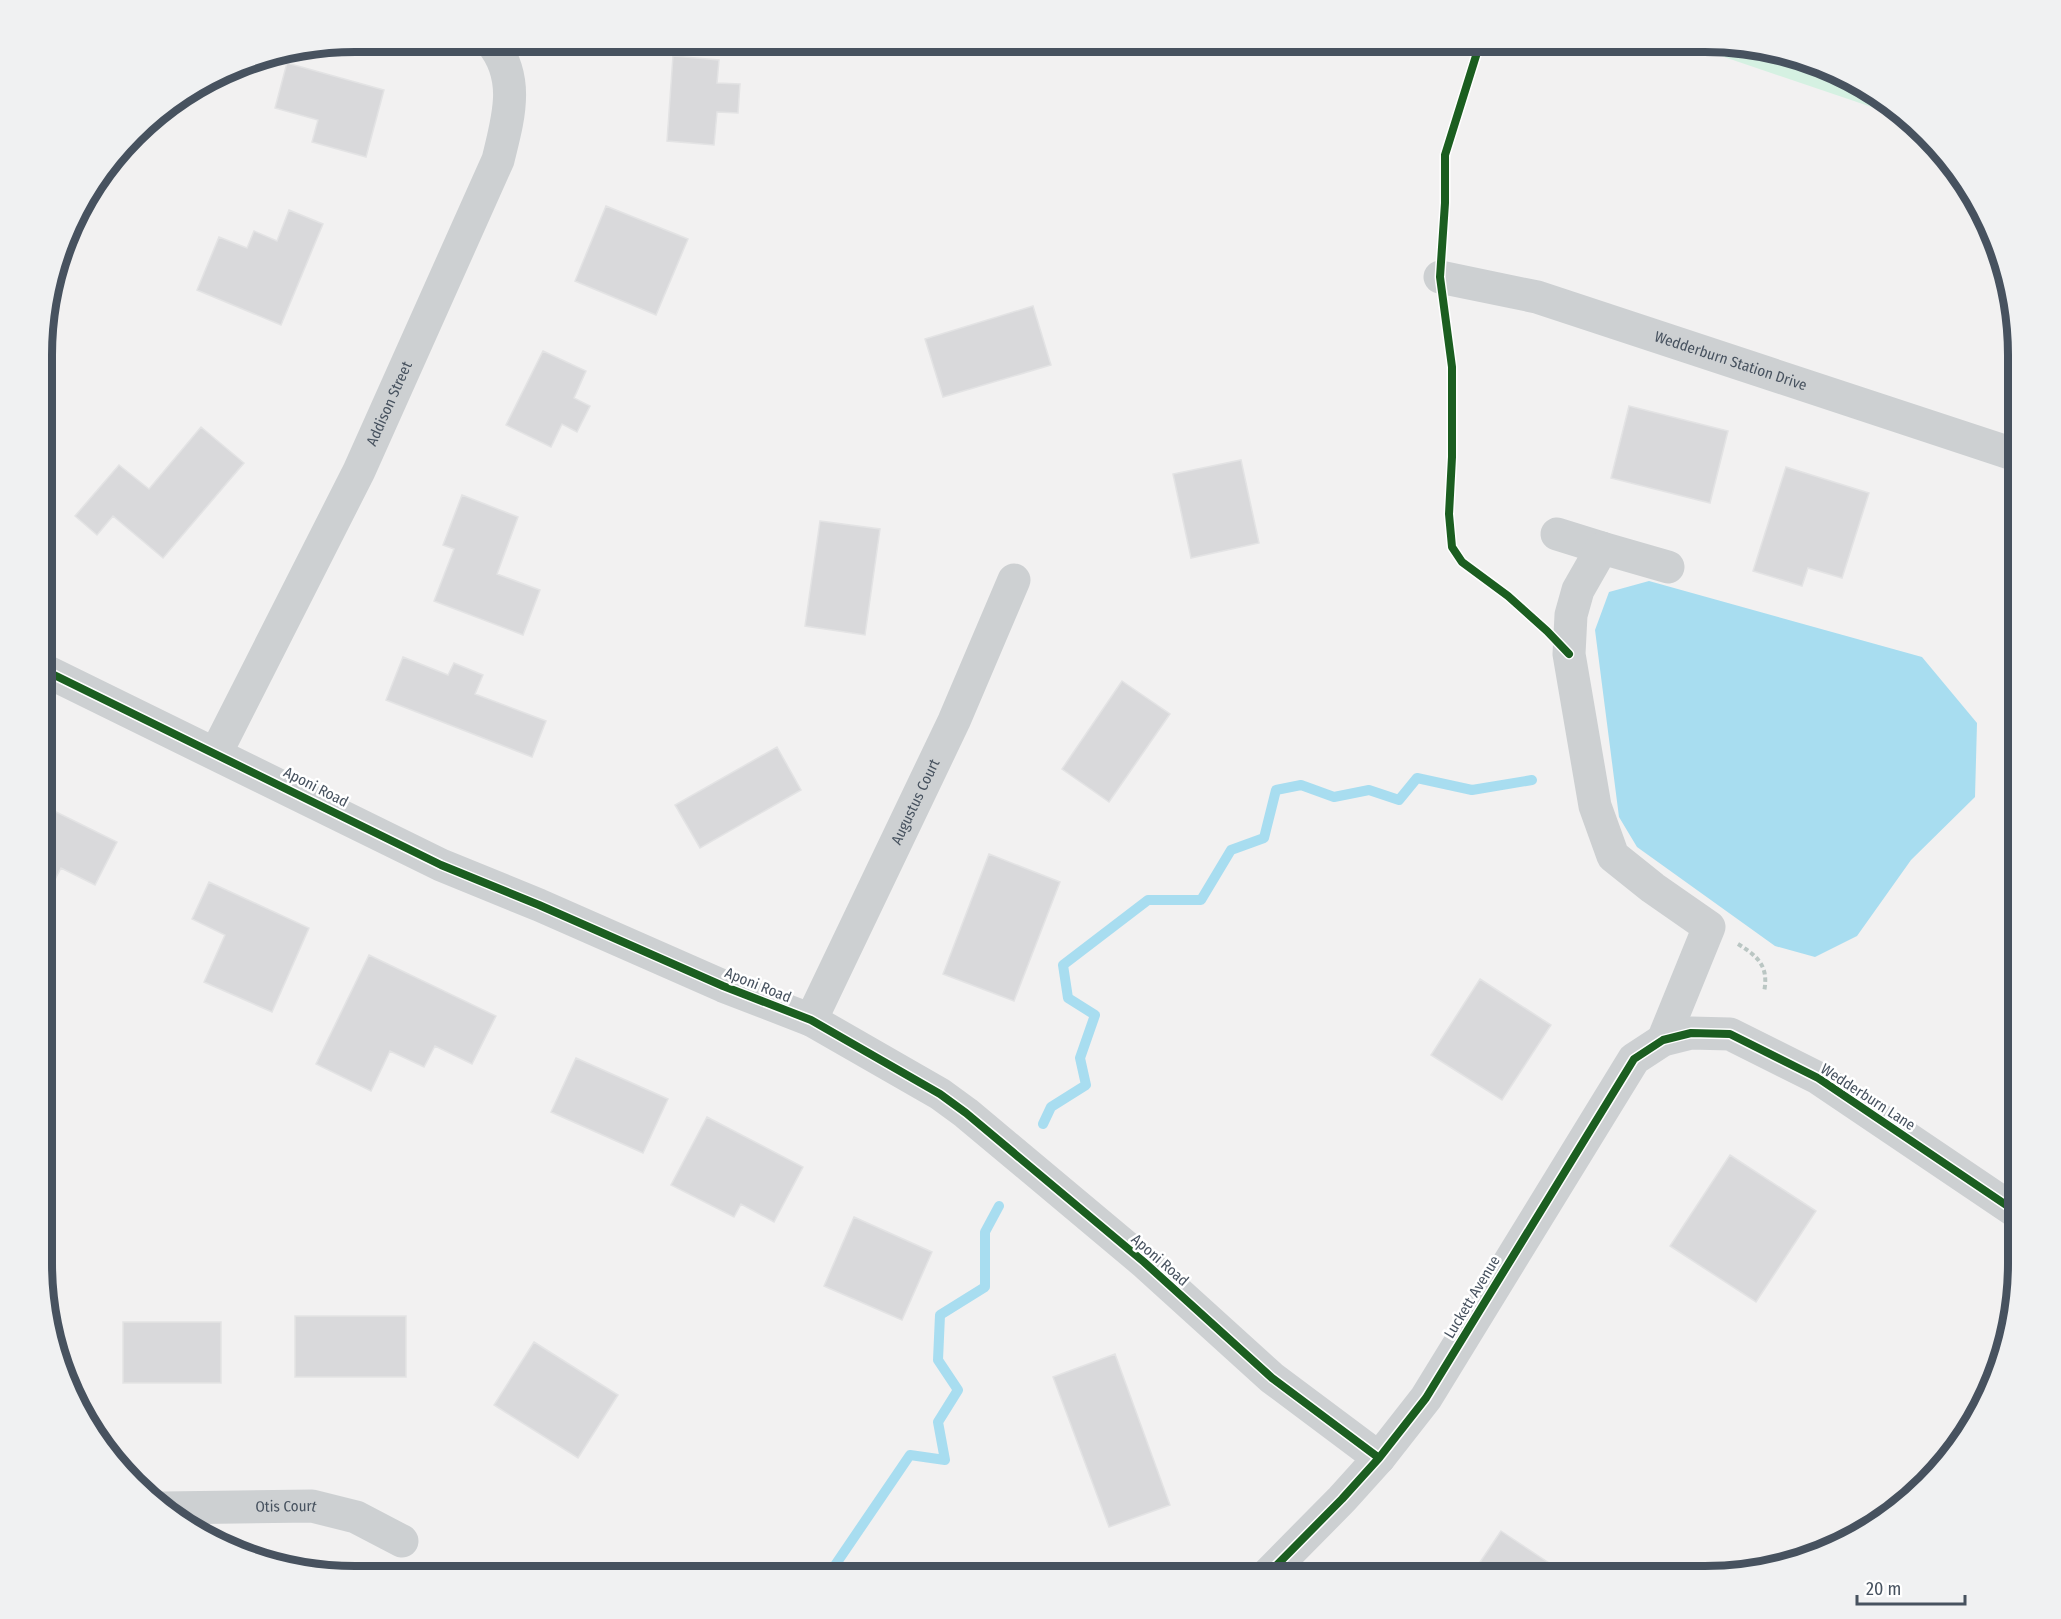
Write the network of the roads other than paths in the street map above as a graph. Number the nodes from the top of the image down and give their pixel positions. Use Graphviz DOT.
graph roads {
  1 [pos="498,52"];
  2 [pos="1440,277"];
  3 [pos="2008,452"];
  4 [pos="1557,534"];
  5 [pos="1602,548"];
  6 [pos="1668,567"];
  7 [pos="1014,580"];
  8 [pos="52,674"];
  9 [pos="216,753"];
  10 [pos="811,1020"];
  11 [pos="1677,1036"];
  12 [pos="2008,1206"];
  13 [pos="1379,1458"];
  14 [pos="177,1508"];
  15 [pos="402,1540"];
  16 [pos="1276,1566"];
  1 -- 9 [label="street, Addison Street"];
  2 -- 3 [label="street, Wedderburn Station Drive"];
  4 -- 5 [label="street"];
  5 -- 6 [label="street"];
  5 -- 11 [label="street"];
  7 -- 10 [label="street, Augustus Court"];
  8 -- 9 [label="street, Aponi Road"];
  9 -- 10 [label="street, Aponi Road"];
  10 -- 13 [label="street, Aponi Road"];
  11 -- 12 [label="street, Wedderburn Lane"];
  11 -- 13 [label="street, Luckett Avenue"];
  13 -- 16 [label="street, Luckett Avenue"];
  14 -- 15 [label="street, Otis Court"];
}
